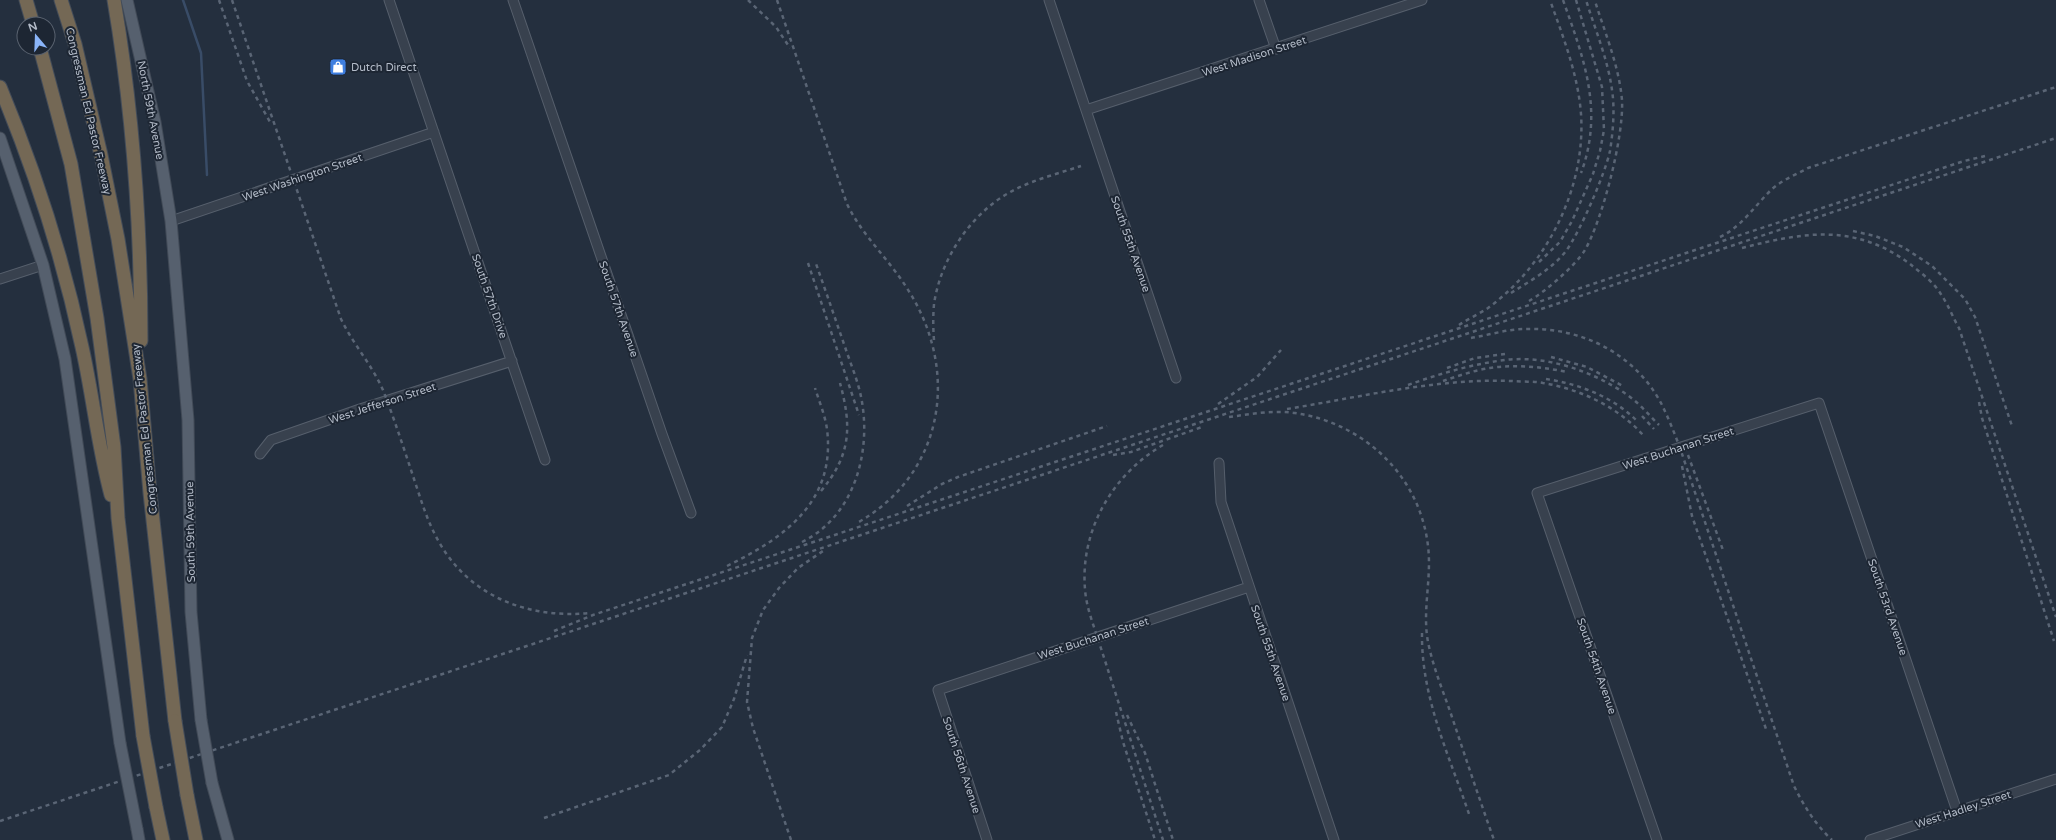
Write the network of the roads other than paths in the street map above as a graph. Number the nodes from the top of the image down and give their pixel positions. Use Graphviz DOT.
graph roads {
  1 [pos="26,0"];
  2 [pos="61,0"];
  3 [pos="114,0"];
  4 [pos="127,0"];
  5 [pos="389,0"];
  6 [pos="514,0"];
  7 [pos="1049,0"];
  8 [pos="1259,0"];
  9 [pos="1422,0"];
  10 [pos="31,16"];
  11 [pos="1276,49"];
  12 [pos="42,56"];
  13 [pos="0,87"];
  14 [pos="1086,110"];
  15 [pos="434,132"];
  16 [pos="0,138"];
  17 [pos="171,221"];
  18 [pos="43,265"];
  19 [pos="0,279"];
  20 [pos="512,361"];
  21 [pos="1176,378"];
  22 [pos="140,379"];
  23 [pos="1819,403"];
  24 [pos="260,454"];
  25 [pos="545,460"];
  26 [pos="1219,463"];
  27 [pos="1537,493"];
  28 [pos="691,513"];
  29 [pos="118,518"];
  30 [pos="1249,587"];
  31 [pos="938,690"];
  32 [pos="2056,779"];
  33 [pos="1957,811"];
  34 [pos="138,834"];
  35 [pos="163,840"];
  36 [pos="196,840"];
  37 [pos="228,840"];
  38 [pos="987,840"];
  39 [pos="1334,840"];
  40 [pos="1657,840"];
  41 [pos="1870,840"];
  1 -- 10 [label="highway"];
  2 -- 22 [label="highway, Congressman Ed Pastor Freeway"];
  3 -- 22 [label="highway"];
  4 -- 17 [label="main road, North 59th Avenue"];
  5 -- 15 [label="street, South 57th Drive"];
  6 -- 28 [label="street, South 57th Avenue"];
  7 -- 14 [label="street, South 55th Avenue"];
  8 -- 11 [label="street"];
  9 -- 11 [label="street, West Madison Street"];
  11 -- 14 [label="street, West Madison Street"];
  12 -- 29 [label="highway"];
  13 -- 29 [label="highway"];
  14 -- 21 [label="street, South 55th Avenue"];
  15 -- 17 [label="street, West Washington Street"];
  15 -- 20 [label="street, South 57th Drive"];
  16 -- 18 [label="main road"];
  17 -- 37 [label="main road, South 59th Avenue, bridge"];
  18 -- 19 [label="street"];
  18 -- 34 [label="main road, bridge"];
  20 -- 24 [label="street, West Jefferson Street"];
  20 -- 25 [label="street, South 57th Drive"];
  22 -- 36 [label="highway, Congressman Ed Pastor Freeway, bridge"];
  23 -- 27 [label="street, West Buchanan Street"];
  23 -- 33 [label="street, South 53rd Avenue"];
  26 -- 30 [label="street, South 55th Avenue"];
  27 -- 40 [label="street, South 54th Avenue"];
  29 -- 35 [label="highway, bridge"];
  30 -- 31 [label="street, West Buchanan Street"];
  30 -- 39 [label="street, South 55th Avenue"];
  31 -- 38 [label="street, South 56th Avenue"];
  32 -- 33 [label="street, West Hadley Street"];
  33 -- 41 [label="street, West Hadley Street"];
}
